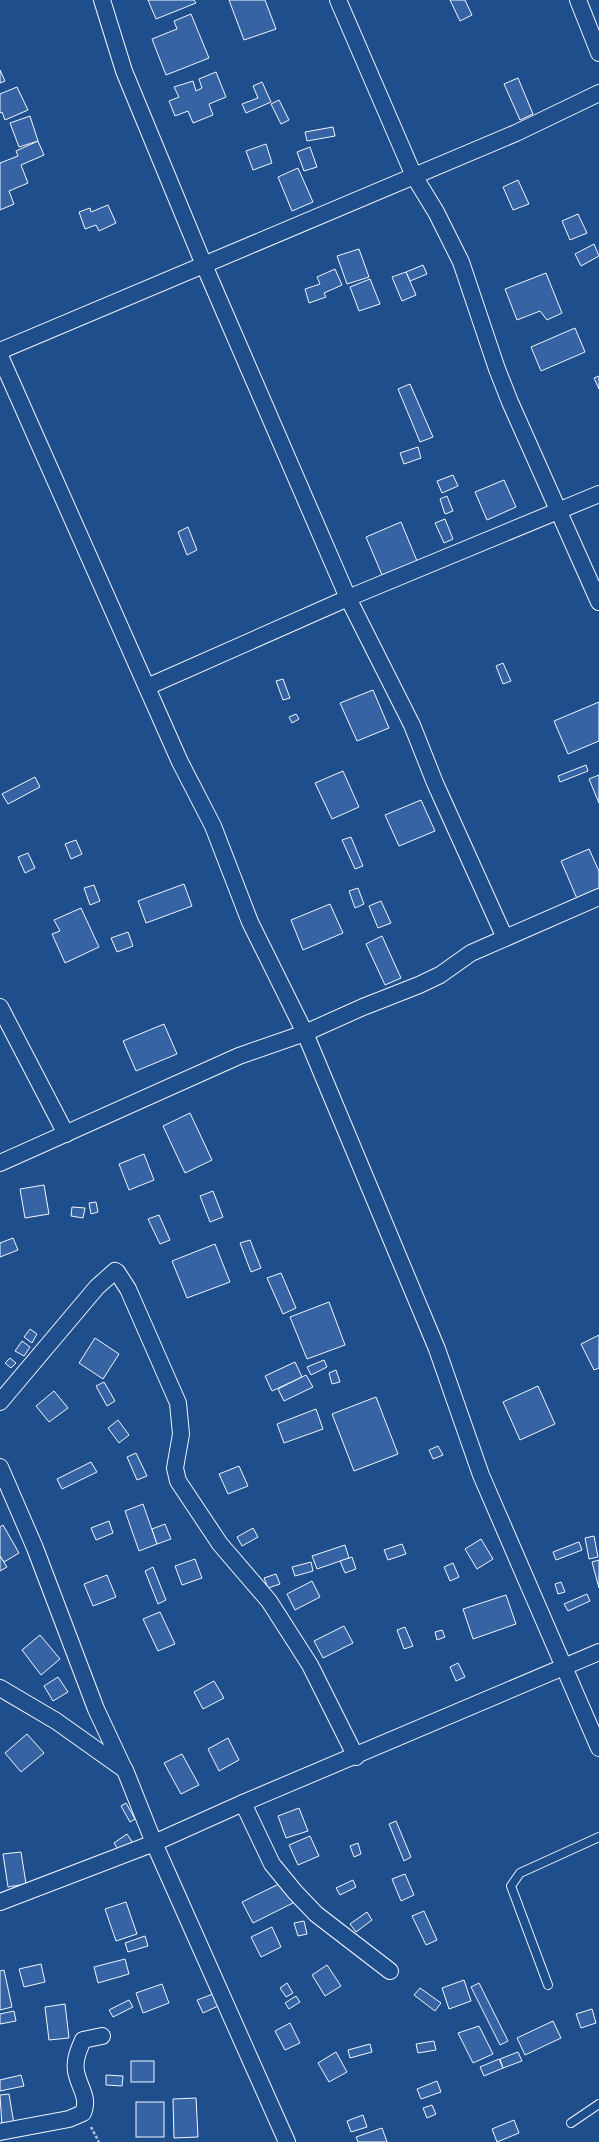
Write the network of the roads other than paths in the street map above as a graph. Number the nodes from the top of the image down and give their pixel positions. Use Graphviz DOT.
graph roads {
  1 [pos="102,0"];
  2 [pos="338,0"];
  3 [pos="578,0"];
  4 [pos="599,53"];
  5 [pos="599,93"];
  6 [pos="414,176"];
  7 [pos="204,265"];
  8 [pos="0,351"];
  9 [pos="0,356"];
  10 [pos="599,494"];
  11 [pos="557,511"];
  12 [pos="348,598"];
  13 [pos="599,602"];
  14 [pos="147,687"];
  15 [pos="599,897"];
  16 [pos="505,938"];
  17 [pos="0,1007"];
  18 [pos="305,1033"];
  19 [pos="66,1134"];
  20 [pos="0,1163"];
  21 [pos="0,1402"];
  22 [pos="0,1467"];
  23 [pos="599,1652"];
  24 [pos="563,1666"];
  25 [pos="0,1688"];
  26 [pos="599,1748"];
  27 [pos="356,1757"];
  28 [pos="125,1770"];
  29 [pos="243,1803"];
  30 [pos="599,1837"];
  31 [pos="154,1844"];
  32 [pos="0,1902"];
  33 [pos="390,1971"];
  34 [pos="548,1986"];
  35 [pos="102,2036"];
  36 [pos="599,2104"];
  37 [pos="571,2123"];
  38 [pos="0,2132"];
  39 [pos="287,2142"];
  1 -- 7 [label="street"];
  2 -- 6 [label="street"];
  3 -- 4 [label="street"];
  5 -- 6 [label="street"];
  6 -- 7 [label="street"];
  6 -- 11 [label="street"];
  7 -- 8 [label="street"];
  7 -- 12 [label="street"];
  9 -- 14 [label="street"];
  10 -- 11 [label="street"];
  11 -- 12 [label="street"];
  11 -- 13 [label="street"];
  12 -- 14 [label="street"];
  12 -- 16 [label="street"];
  14 -- 18 [label="street"];
  15 -- 16 [label="street"];
  16 -- 18 [label="street"];
  17 -- 19 [label="street"];
  18 -- 19 [label="street"];
  18 -- 24 [label="street"];
  19 -- 20 [label="street"];
  21 -- 27 [label="street"];
  22 -- 28 [label="street"];
  23 -- 24 [label="street"];
  24 -- 26 [label="street"];
  24 -- 27 [label="street"];
  25 -- 28 [label="street"];
  27 -- 29 [label="street"];
  28 -- 31 [label="street"];
  29 -- 31 [label="street"];
  29 -- 33 [label="street"];
  30 -- 34 [label="lane"];
  31 -- 32 [label="street"];
  31 -- 39 [label="street"];
  35 -- 38 [label="street"];
  36 -- 37 [label="lane"];
}
